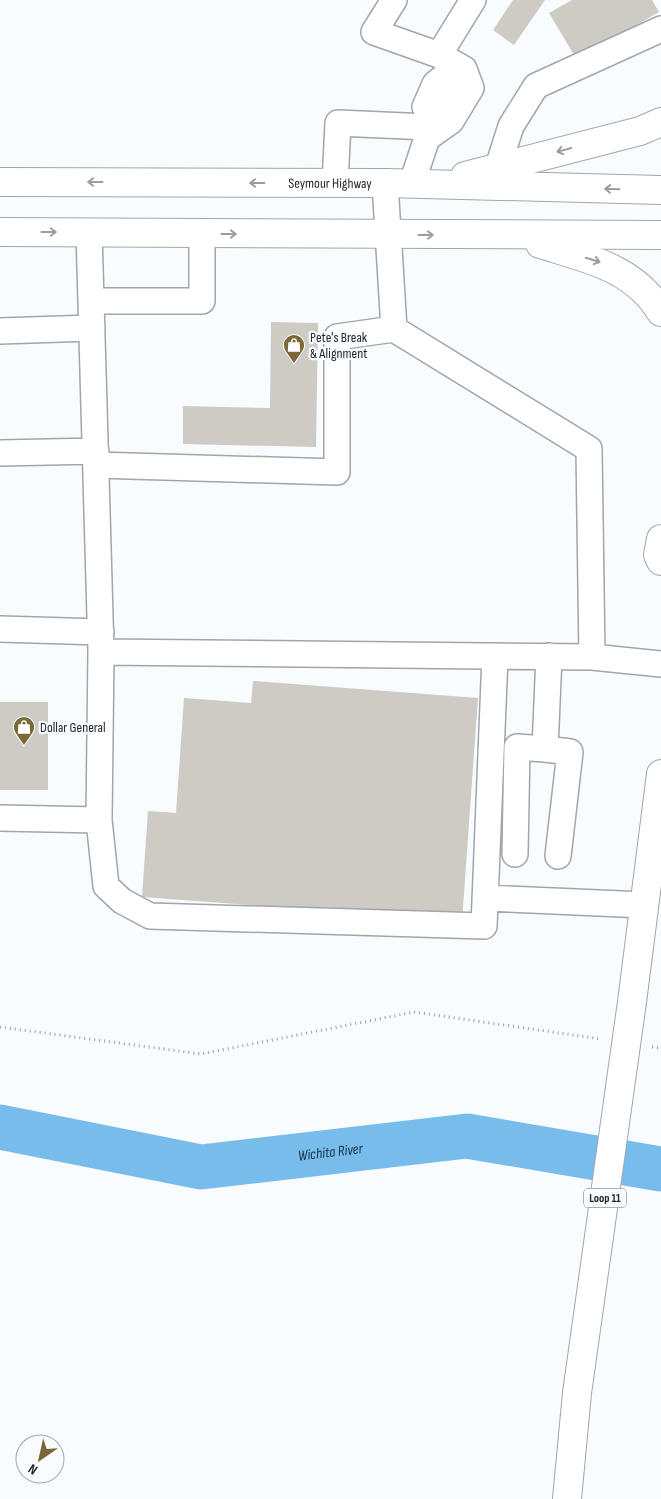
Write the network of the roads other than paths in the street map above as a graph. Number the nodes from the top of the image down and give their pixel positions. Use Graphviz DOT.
graph roads {
  1 [pos="394,0"];
  2 [pos="473,0"];
  3 [pos="661,30"];
  4 [pos="445,64"];
  5 [pos="661,122"];
  6 [pos="428,128"];
  7 [pos="498,167"];
  8 [pos="0,182"];
  9 [pos="335,183"];
  10 [pos="385,183"];
  11 [pos="423,184"];
  12 [pos="661,190"];
  13 [pos="0,232"];
  14 [pos="90,232"];
  15 [pos="202,234"];
  16 [pos="389,235"];
  17 [pos="661,235"];
  18 [pos="513,236"];
  19 [pos="91,301"];
  20 [pos="661,312"];
  21 [pos="92,328"];
  22 [pos="394,329"];
  23 [pos="0,332"];
  24 [pos="0,453"];
  25 [pos="96,458"];
  26 [pos="661,539"];
  27 [pos="661,561"];
  28 [pos="0,629"];
  29 [pos="101,642"];
  30 [pos="495,656"];
  31 [pos="549,656"];
  32 [pos="592,657"];
  33 [pos="661,664"];
  34 [pos="545,749"];
  35 [pos="661,774"];
  36 [pos="0,818"];
  37 [pos="99,820"];
  38 [pos="516,854"];
  39 [pos="558,856"];
  40 [pos="485,898"];
  41 [pos="644,906"];
  42 [pos="571,1469"];
  43 [pos="550,1499"];
  44 [pos="566,1499"];
  1 -- 4 [label="lane"];
  2 -- 4 [label="lane"];
  3 -- 7 [label="lane"];
  4 -- 6 [label="lane"];
  5 -- 7 [label="main road, one-way"];
  6 -- 9 [label="lane"];
  6 -- 11 [label="lane"];
  7 -- 11 [label="main road"];
  9 -- 8 [label="main road, Seymour Highway, one-way"];
  9 -- 10 [label="main road, Seymour Highway"];
  10 -- 11 [label="main road, Seymour Highway"];
  10 -- 16 [label="lane"];
  12 -- 11 [label="main road, Seymour Highway, one-way"];
  13 -- 14 [label="main road, one-way"];
  14 -- 15 [label="main road"];
  14 -- 19 [label="lane"];
  15 -- 16 [label="main road, one-way"];
  15 -- 19 [label="lane"];
  16 -- 18 [label="main road, one-way"];
  16 -- 22 [label="lane"];
  17 -- 18 [label="main road"];
  18 -- 20 [label="main road, one-way"];
  19 -- 21 [label="lane"];
  21 -- 23 [label="lane"];
  21 -- 25 [label="lane"];
  22 -- 25 [label="lane"];
  22 -- 32 [label="lane"];
  24 -- 25 [label="lane"];
  25 -- 29 [label="lane"];
  26 -- 27 [label="main road"];
  28 -- 29 [label="lane"];
  29 -- 30 [label="lane"];
  29 -- 37 [label="lane"];
  30 -- 31 [label="lane"];
  30 -- 40 [label="lane"];
  31 -- 32 [label="lane"];
  31 -- 34 [label="lane"];
  32 -- 33 [label="lane"];
  34 -- 38 [label="lane"];
  34 -- 39 [label="lane"];
  35 -- 41 [label="main road, Loop 11 / Loop 11"];
  36 -- 37 [label="lane"];
  37 -- 40 [label="lane"];
  40 -- 41 [label="lane"];
  41 -- 42 [label="main road, Loop 11 / Loop 11, bridge"];
  42 -- 43 [label="main road"];
  42 -- 44 [label="main road, Loop 11 / Loop 11"];
}
